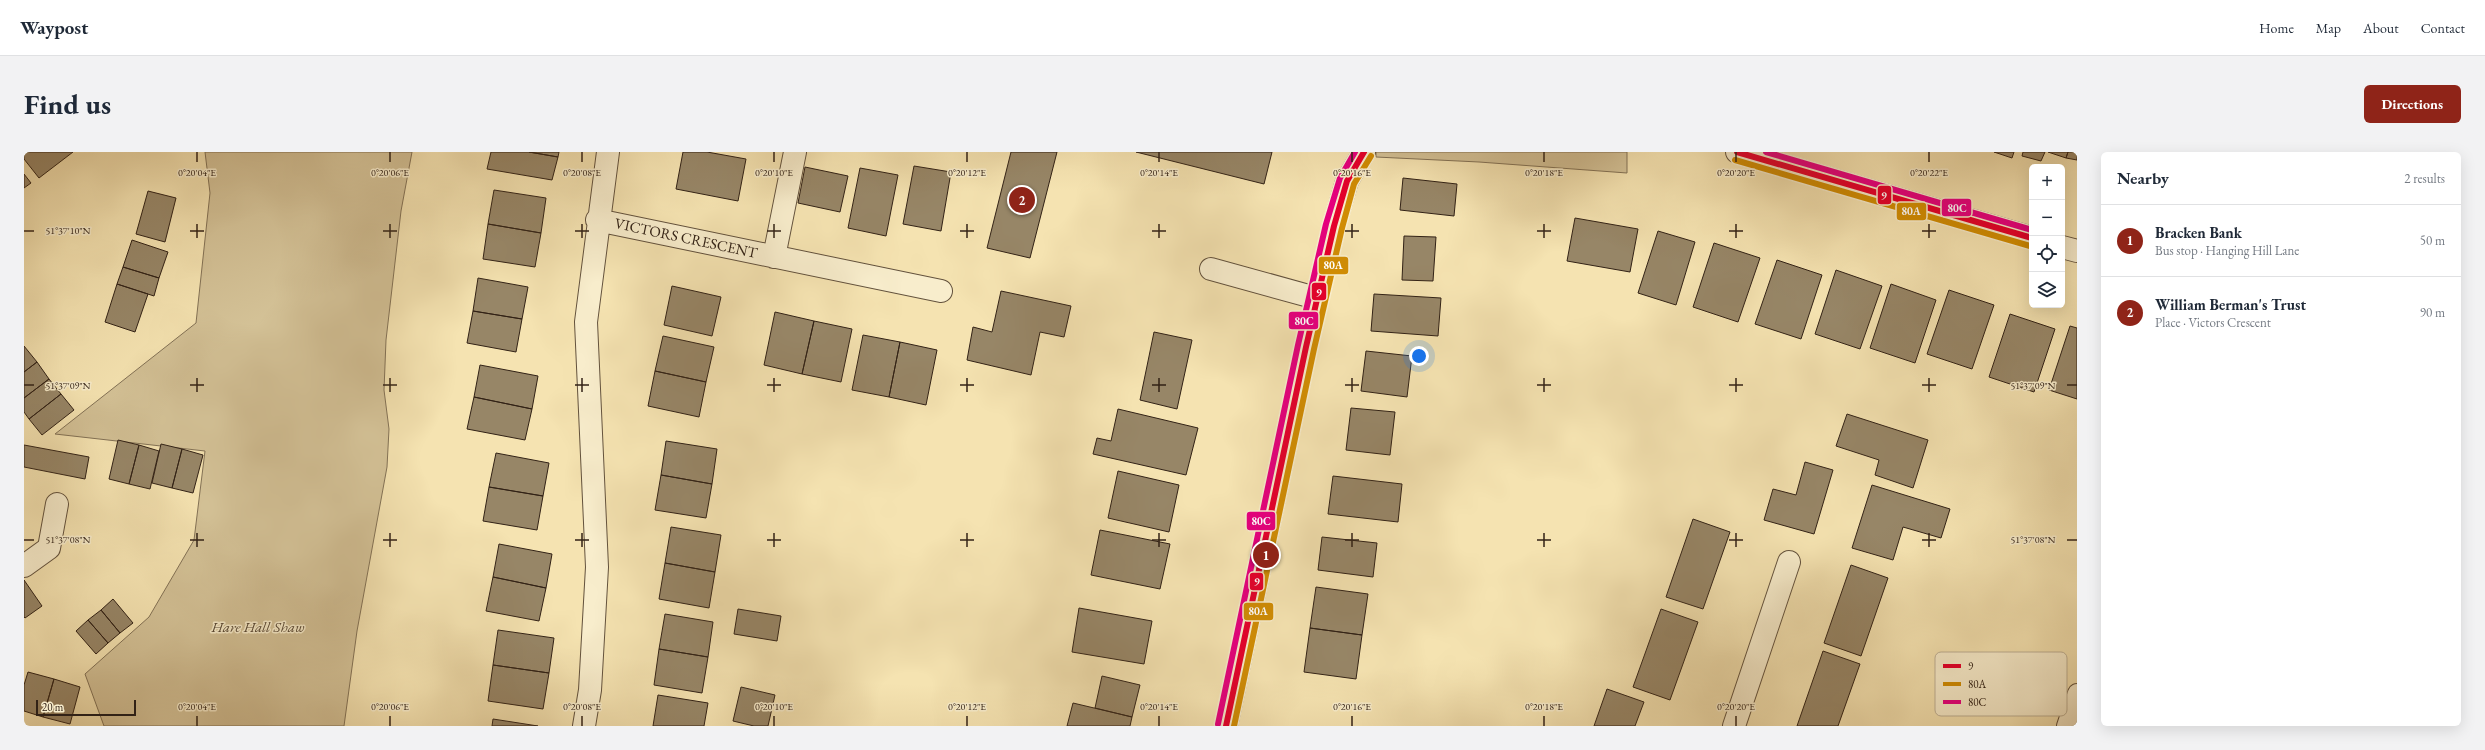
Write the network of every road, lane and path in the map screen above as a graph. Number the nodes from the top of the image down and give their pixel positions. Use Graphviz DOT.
graph roads {
  1 [pos="608,152"];
  2 [pos="795,152"];
  3 [pos="1364,152"];
  4 [pos="1737,152"];
  5 [pos="597,220"];
  6 [pos="2029,237"];
  7 [pos="2065,248"];
  8 [pos="2077,251"];
  9 [pos="774,257"];
  10 [pos="1211,269"];
  11 [pos="941,291"];
  12 [pos="1316,298"];
  13 [pos="57,504"];
  14 [pos="1789,562"];
  15 [pos="24,566"];
  16 [pos="2077,693"];
  17 [pos="584,726"];
  18 [pos="1226,726"];
  19 [pos="1734,726"];
  20 [pos="2066,726"];
  1 -- 5 [label="street, VICTORS CRESCENT"];
  2 -- 9 [label="street, VICTORS CRESCENT"];
  3 -- 12 [label="street"];
  4 -- 6 [label="street"];
  5 -- 9 [label="street, VICTORS CRESCENT"];
  5 -- 17 [label="street, VICTORS CRESCENT"];
  7 -- 8 [label="street"];
  9 -- 11 [label="street, VICTORS CRESCENT"];
  10 -- 12 [label="street"];
  12 -- 18 [label="street"];
  13 -- 15 [label="street"];
  14 -- 19 [label="street"];
  16 -- 20 [label="lane"];
}
